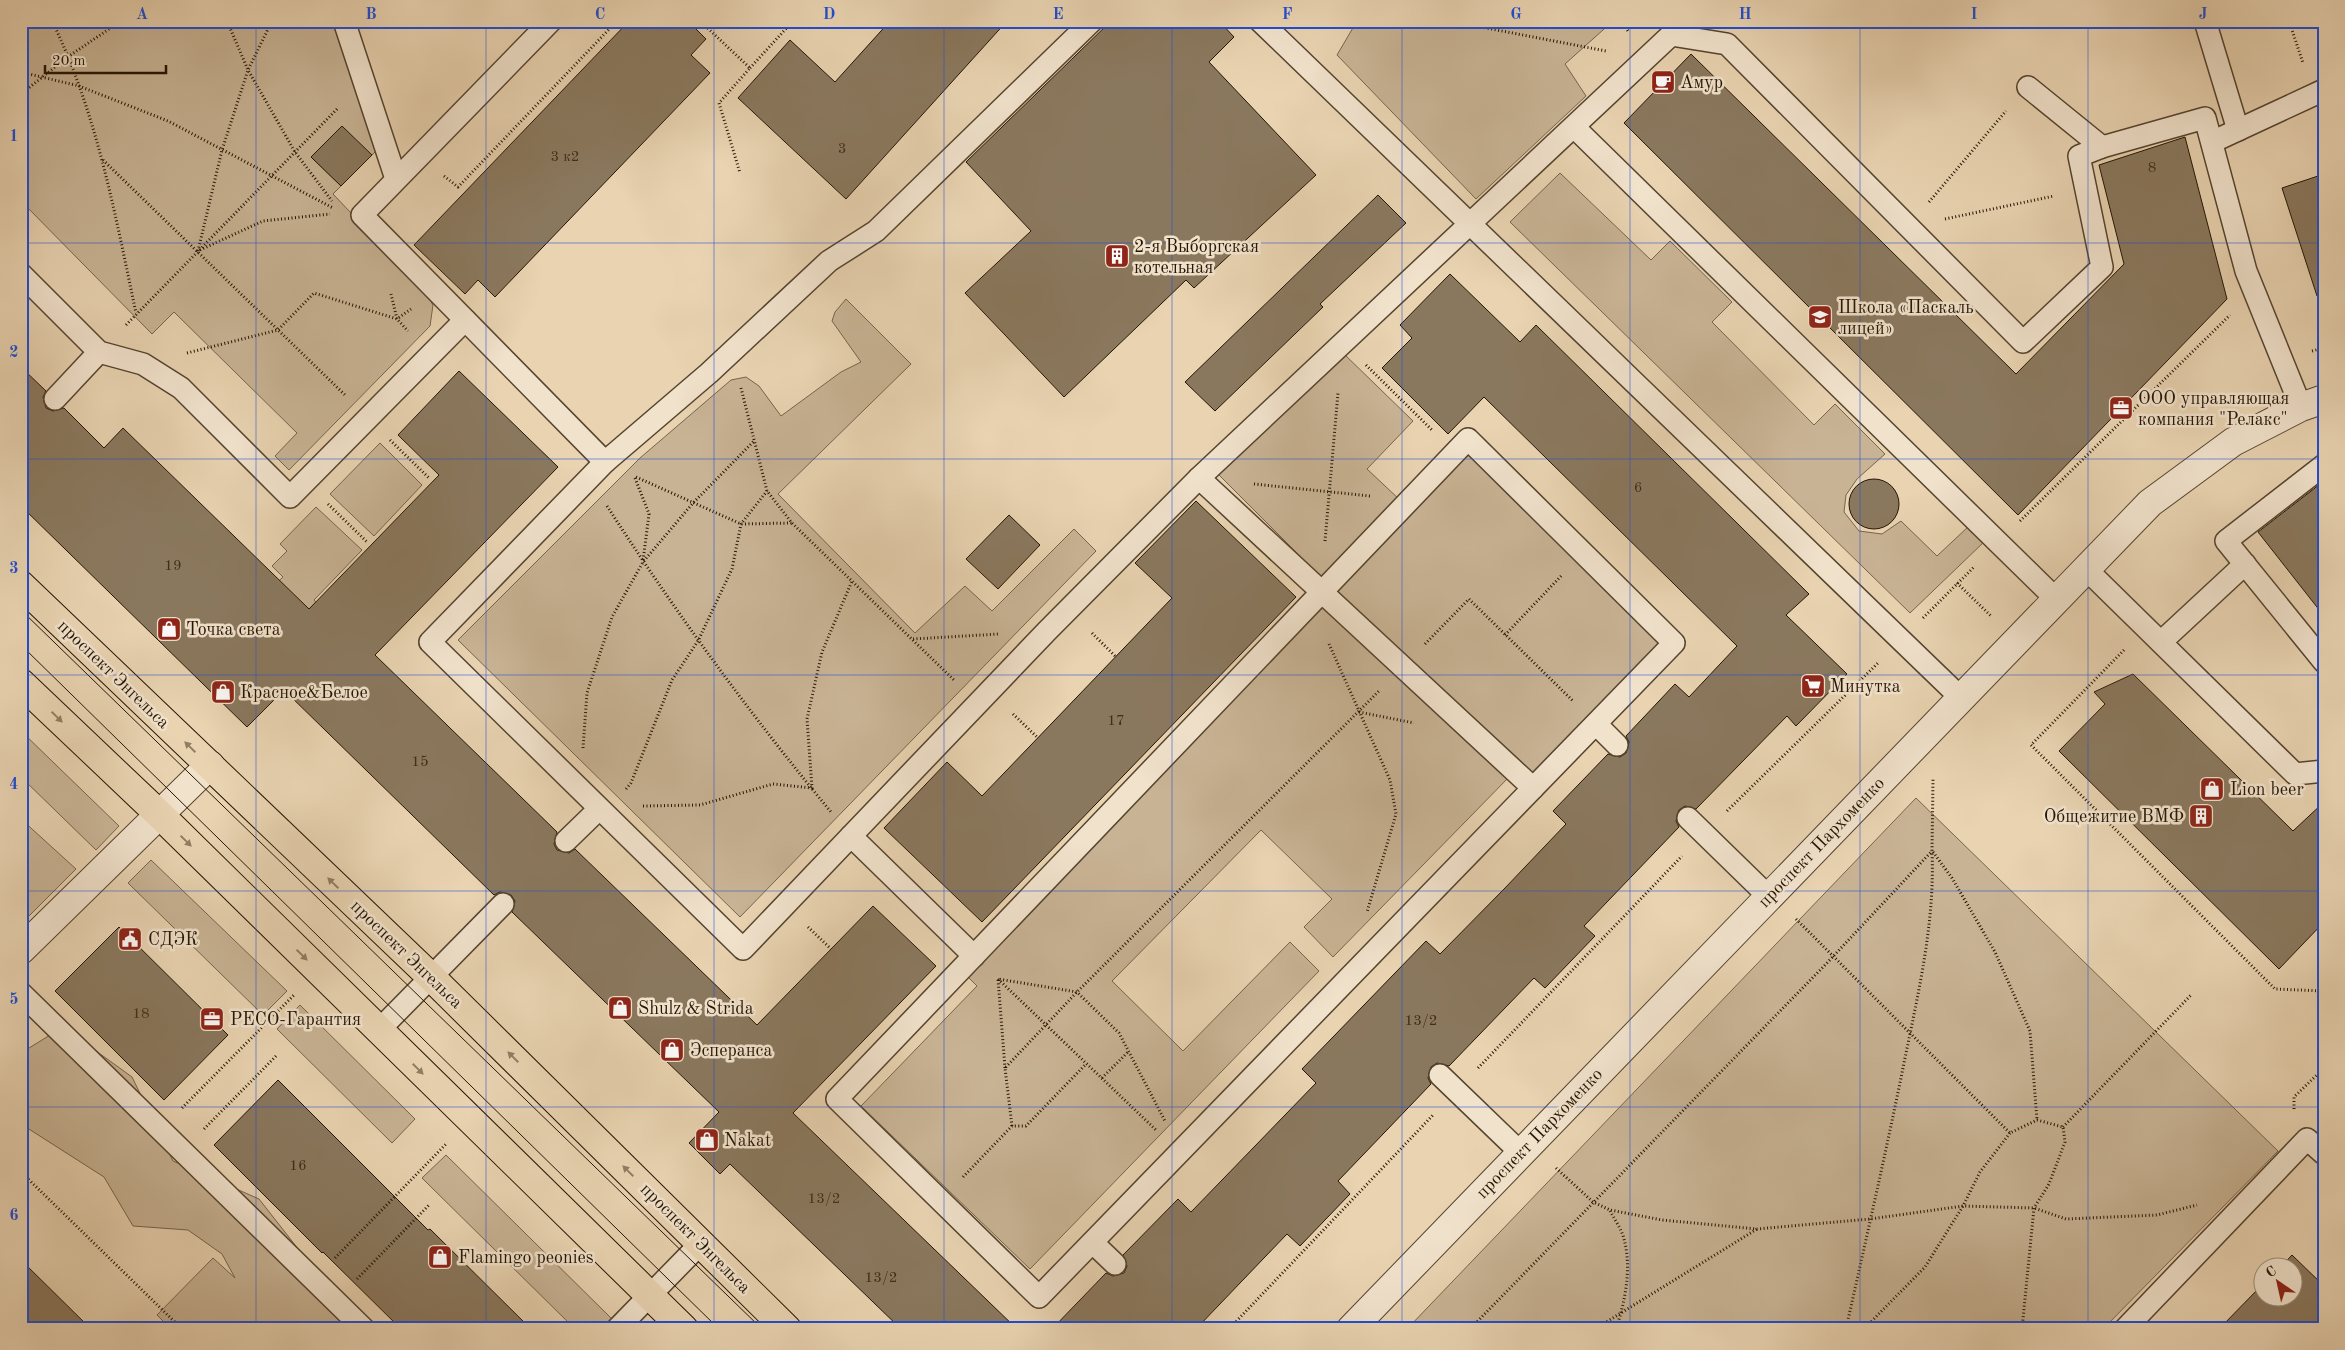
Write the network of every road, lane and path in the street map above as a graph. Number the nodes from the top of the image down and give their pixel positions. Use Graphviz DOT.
graph roads {
  1 [pos="52,21"];
  2 [pos="121,21"];
  3 [pos="227,21"];
  4 [pos="272,21"];
  5 [pos="344,21"];
  6 [pos="551,21"];
  7 [pos="617,21"];
  8 [pos="700,21"];
  9 [pos="793,21"];
  10 [pos="1092,21"];
  11 [pos="1260,21"];
  12 [pos="1450,21"];
  13 [pos="2205,21"];
  14 [pos="2290,21"];
  15 [pos="69,56"];
  16 [pos="1646,59"];
  17 [pos="750,68"];
  18 [pos="248,70"];
  19 [pos="21,72"];
  20 [pos="42,78"];
  21 [pos="364,82"];
  22 [pos="79,86"];
  23 [pos="2028,87"];
  24 [pos="2318,92"];
  25 [pos="21,94"];
  26 [pos="1574,128"];
  27 [pos="2238,130"];
  28 [pos="2212,142"];
  29 [pos="2102,147"];
  30 [pos="222,150"];
  31 [pos="295,152"];
  32 [pos="417,156"];
  33 [pos="103,160"];
  34 [pos="740,172"];
  35 [pos="272,175"];
  36 [pos="396,179"];
  37 [pos="2086,189"];
  38 [pos="332,214"];
  39 [pos="1471,223"];
  40 [pos="1908,227"];
  41 [pos="198,251"];
  42 [pos="21,274"];
  43 [pos="2262,311"];
  44 [pos="136,314"];
  45 [pos="465,320"];
  46 [pos="278,330"];
  47 [pos="1342,342"];
  48 [pos="735,349"];
  49 [pos="99,352"];
  50 [pos="431,354"];
  51 [pos="143,364"];
  52 [pos="54,399"];
  53 [pos="2312,403"];
  54 [pos="368,418"];
  55 [pos="754,441"];
  56 [pos="1455,453"];
  57 [pos="605,462"];
  58 [pos="2324,465"];
  59 [pos="429,478"];
  60 [pos="589,478"];
  61 [pos="1199,478"];
  62 [pos="304,481"];
  63 [pos="766,491"];
  64 [pos="1330,492"];
  65 [pos="1410,500"];
  66 [pos="693,502"];
  67 [pos="792,523"];
  68 [pos="741,524"];
  69 [pos="367,542"];
  70 [pos="1998,543"];
  71 [pos="1583,553"];
  72 [pos="643,562"];
  73 [pos="2245,564"];
  74 [pos="2087,570"];
  75 [pos="852,581"];
  76 [pos="21,584"];
  77 [pos="1321,592"];
  78 [pos="2057,600"];
  79 [pos="1047,631"];
  80 [pos="1506,634"];
  81 [pos="912,640"];
  82 [pos="1901,640"];
  83 [pos="698,641"];
  84 [pos="2161,642"];
  85 [pos="2126,648"];
  86 [pos="2324,662"];
  87 [pos="1402,667"];
  88 [pos="21,683"];
  89 [pos="1961,698"];
  90 [pos="978,704"];
  91 [pos="1359,712"];
  92 [pos="1596,724"];
  93 [pos="1618,745"];
  94 [pos="210,765"];
  95 [pos="2324,772"];
  96 [pos="1933,776"];
  97 [pos="812,788"];
  98 [pos="1533,788"];
  99 [pos="580,791"];
  100 [pos="607,809"];
  101 [pos="160,815"];
  102 [pos="1688,818"];
  103 [pos="1705,833"];
  104 [pos="851,836"];
  105 [pos="566,841"];
  106 [pos="1932,851"];
  107 [pos="1768,896"];
  108 [pos="504,904"];
  109 [pos="1790,914"];
  110 [pos="1365,917"];
  111 [pos="21,950"];
  112 [pos="974,956"];
  113 [pos="1834,956"];
  114 [pos="432,977"];
  115 [pos="998,979"];
  116 [pos="297,991"];
  117 [pos="2324,991"];
  118 [pos="1077,992"];
  119 [pos="21,993"];
  120 [pos="2191,995"];
  121 [pos="1046,1025"];
  122 [pos="379,1030"];
  123 [pos="1911,1033"];
  124 [pos="1129,1051"];
  125 [pos="277,1055"];
  126 [pos="1086,1064"];
  127 [pos="1005,1068"];
  128 [pos="2324,1068"];
  129 [pos="1440,1075"];
  130 [pos="1102,1078"];
  131 [pos="1456,1090"];
  132 [pos="2294,1112"];
  133 [pos="2037,1120"];
  134 [pos="1012,1126"];
  135 [pos="2063,1127"];
  136 [pos="160,1130"];
  137 [pos="2010,1133"];
  138 [pos="450,1140"];
  139 [pos="182,1151"];
  140 [pos="1180,1153"];
  141 [pos="1521,1153"];
  142 [pos="2324,1154"];
  143 [pos="1551,1163"];
  144 [pos="21,1172"];
  145 [pos="940,1200"];
  146 [pos="1594,1202"];
  147 [pos="430,1204"];
  148 [pos="2202,1204"];
  149 [pos="1963,1206"];
  150 [pos="2034,1208"];
  151 [pos="1610,1210"];
  152 [pos="1870,1220"];
  153 [pos="1758,1229"];
  154 [pos="701,1243"];
  155 [pos="1093,1244"];
  156 [pos="1115,1264"];
  157 [pos="314,1280"];
  158 [pos="650,1296"];
  159 [pos="336,1301"];
  160 [pos="1622,1310"];
  161 [pos="182,1329"];
  162 [pos="364,1329"];
  163 [pos="617,1329"];
  164 [pos="684,1329"];
  165 [pos="787,1329"];
  166 [pos="1229,1329"];
  167 [pos="1351,1329"];
  168 [pos="1470,1329"];
  169 [pos="1595,1329"];
  170 [pos="1616,1329"];
  171 [pos="1846,1329"];
  172 [pos="1864,1329"];
  173 [pos="2022,1329"];
  174 [pos="2124,1329"];
  1 -- 15 [label="path"];
  2 -- 15 [label="path"];
  3 -- 18 [label="path"];
  4 -- 18 [label="path"];
  5 -- 21 [label="lane"];
  6 -- 32 [label="lane"];
  7 -- 32 [label="path"];
  8 -- 17 [label="path"];
  9 -- 17 [label="path"];
  10 -- 48 [label="lane"];
  11 -- 39 [label="lane"];
  12 -- 16 [label="path"];
  13 -- 27 [label="lane"];
  14 -- 24 [label="path"];
  15 -- 20 [label="path"];
  15 -- 22 [label="path"];
  16 -- 26 [label="lane"];
  16 -- 40 [label="lane"];
  17 -- 34 [label="path"];
  18 -- 30 [label="path"];
  18 -- 31 [label="path"];
  19 -- 20 [label="path"];
  20 -- 22 [label="path"];
  20 -- 25 [label="path"];
  21 -- 31 [label="path"];
  21 -- 36 [label="lane"];
  22 -- 30 [label="path"];
  22 -- 33 [label="path"];
  23 -- 29 [label="lane"];
  23 -- 40 [label="path"];
  24 -- 27 [label="lane"];
  26 -- 39 [label="lane"];
  26 -- 70 [label="lane"];
  27 -- 28 [label="lane"];
  28 -- 29 [label="lane"];
  28 -- 43 [label="lane"];
  29 -- 37 [label="lane"];
  30 -- 35 [label="path"];
  30 -- 41 [label="path"];
  31 -- 35 [label="path"];
  31 -- 35 [label="path"];
  32 -- 36 [label="lane"];
  33 -- 41 [label="path"];
  33 -- 44 [label="path"];
  35 -- 41 [label="path"];
  36 -- 45 [label="lane"];
  37 -- 40 [label="path"];
  37 -- 40 [label="lane"];
  38 -- 41 [label="path"];
  39 -- 47 [label="lane"];
  39 -- 82 [label="lane"];
  41 -- 44 [label="path"];
  41 -- 46 [label="path"];
  42 -- 49 [label="lane"];
  43 -- 53 [label="lane"];
  43 -- 70 [label="path"];
  44 -- 49 [label="path"];
  45 -- 50 [label="lane"];
  45 -- 57 [label="lane"];
  46 -- 50 [label="path"];
  46 -- 51 [label="path"];
  46 -- 54 [label="path"];
  47 -- 56 [label="path"];
  47 -- 61 [label="lane"];
  47 -- 64 [label="path"];
  48 -- 55 [label="path"];
  48 -- 57 [label="lane"];
  49 -- 51 [label="lane"];
  49 -- 52 [label="lane"];
  50 -- 54 [label="lane"];
  51 -- 62 [label="lane"];
  53 -- 74 [label="street, проспект Пархоменко"];
  54 -- 59 [label="path"];
  54 -- 62 [label="lane"];
  55 -- 63 [label="path"];
  55 -- 66 [label="path"];
  56 -- 65 [label="lane"];
  56 -- 71 [label="lane"];
  57 -- 60 [label="lane"];
  58 -- 73 [label="lane"];
  60 -- 72 [label="path"];
  60 -- 99 [label="lane"];
  61 -- 64 [label="path"];
  61 -- 77 [label="lane"];
  61 -- 79 [label="lane"];
  62 -- 69 [label="path"];
  63 -- 67 [label="path"];
  63 -- 68 [label="path"];
  64 -- 65 [label="path"];
  64 -- 77 [label="path"];
  65 -- 77 [label="lane"];
  66 -- 68 [label="path"];
  66 -- 72 [label="path"];
  66 -- 72 [label="path"];
  67 -- 68 [label="path"];
  67 -- 75 [label="path"];
  68 -- 83 [label="path"];
  70 -- 78 [label="lane"];
  70 -- 82 [label="path"];
  71 -- 80 [label="path"];
  71 -- 92 [label="lane"];
  72 -- 83 [label="path"];
  72 -- 99 [label="path"];
  73 -- 84 [label="lane"];
  73 -- 86 [label="lane"];
  74 -- 78 [label="street, проспект Пархоменко"];
  74 -- 84 [label="lane"];
  75 -- 81 [label="path"];
  75 -- 97 [label="path"];
  94 -- 76 [label="main road, проспект Энгельса, one-way"];
  77 -- 87 [label="lane"];
  77 -- 91 [label="path"];
  77 -- 112 [label="lane"];
  78 -- 89 [label="street, проспект Пархоменко"];
  79 -- 81 [label="path"];
  79 -- 90 [label="lane"];
  80 -- 87 [label="path"];
  80 -- 92 [label="path"];
  81 -- 90 [label="path"];
  82 -- 89 [label="lane"];
  82 -- 103 [label="path"];
  83 -- 97 [label="path"];
  83 -- 100 [label="path"];
  84 -- 95 [label="lane"];
  85 -- 117 [label="path"];
  87 -- 98 [label="lane"];
  88 -- 101 [label="main road, one-way"];
  89 -- 107 [label="street, проспект Пархоменко"];
  90 -- 104 [label="lane"];
  91 -- 110 [label="path"];
  91 -- 118 [label="path"];
  92 -- 93 [label="lane"];
  92 -- 98 [label="lane"];
  94 -- 101 [label="street"];
  114 -- 94 [label="main road, проспект Энгельса, one-way"];
  96 -- 106 [label="path"];
  97 -- 100 [label="path"];
  97 -- 104 [label="path"];
  98 -- 140 [label="lane"];
  99 -- 100 [label="lane"];
  100 -- 104 [label="lane"];
  100 -- 105 [label="lane"];
  101 -- 111 [label="street"];
  101 -- 122 [label="main road, one-way"];
  102 -- 103 [label="lane"];
  103 -- 107 [label="lane"];
  103 -- 131 [label="path"];
  104 -- 112 [label="lane"];
  106 -- 113 [label="path"];
  106 -- 123 [label="path"];
  106 -- 133 [label="path"];
  107 -- 141 [label="street, проспект Пархоменко"];
  108 -- 114 [label="lane"];
  109 -- 113 [label="path"];
  112 -- 115 [label="path"];
  112 -- 145 [label="lane"];
  113 -- 123 [label="path"];
  113 -- 146 [label="path"];
  114 -- 122 [label="lane"];
  154 -- 114 [label="main road, проспект Энгельса, one-way"];
  115 -- 118 [label="path"];
  115 -- 121 [label="path"];
  115 -- 127 [label="path"];
  116 -- 136 [label="path"];
  118 -- 121 [label="path"];
  118 -- 124 [label="path"];
  119 -- 136 [label="lane"];
  120 -- 135 [label="path"];
  121 -- 126 [label="path"];
  121 -- 127 [label="path"];
  122 -- 158 [label="main road, one-way"];
  123 -- 137 [label="path"];
  123 -- 152 [label="path"];
  124 -- 130 [label="path"];
  124 -- 140 [label="path"];
  125 -- 139 [label="path"];
  126 -- 130 [label="path"];
  126 -- 134 [label="path"];
  127 -- 134 [label="path"];
  128 -- 132 [label="path"];
  129 -- 131 [label="lane"];
  130 -- 140 [label="path"];
  131 -- 141 [label="lane"];
  131 -- 166 [label="path"];
  133 -- 135 [label="path"];
  133 -- 137 [label="path"];
  134 -- 145 [label="path"];
  135 -- 150 [label="path"];
  136 -- 139 [label="lane"];
  137 -- 149 [label="path"];
  138 -- 157 [label="path"];
  139 -- 157 [label="lane"];
  140 -- 155 [label="lane"];
  141 -- 167 [label="street, проспект Пархоменко"];
  142 -- 174 [label="lane"];
  143 -- 146 [label="path"];
  144 -- 161 [label="path"];
  145 -- 155 [label="lane"];
  146 -- 151 [label="path"];
  146 -- 168 [label="path"];
  147 -- 159 [label="path"];
  148 -- 150 [label="path"];
  149 -- 150 [label="path"];
  149 -- 152 [label="path"];
  149 -- 172 [label="path"];
  150 -- 173 [label="path"];
  151 -- 153 [label="path"];
  151 -- 160 [label="path"];
  152 -- 153 [label="path"];
  152 -- 171 [label="path"];
  153 -- 160 [label="path"];
  154 -- 158 [label="lane"];
  154 -- 165 [label="main road, проспект Энгельса"];
  155 -- 156 [label="lane"];
  157 -- 159 [label="lane"];
  158 -- 163 [label="lane"];
  158 -- 164 [label="main road"];
  159 -- 162 [label="lane"];
  160 -- 169 [label="path"];
  160 -- 170 [label="path"];
}
